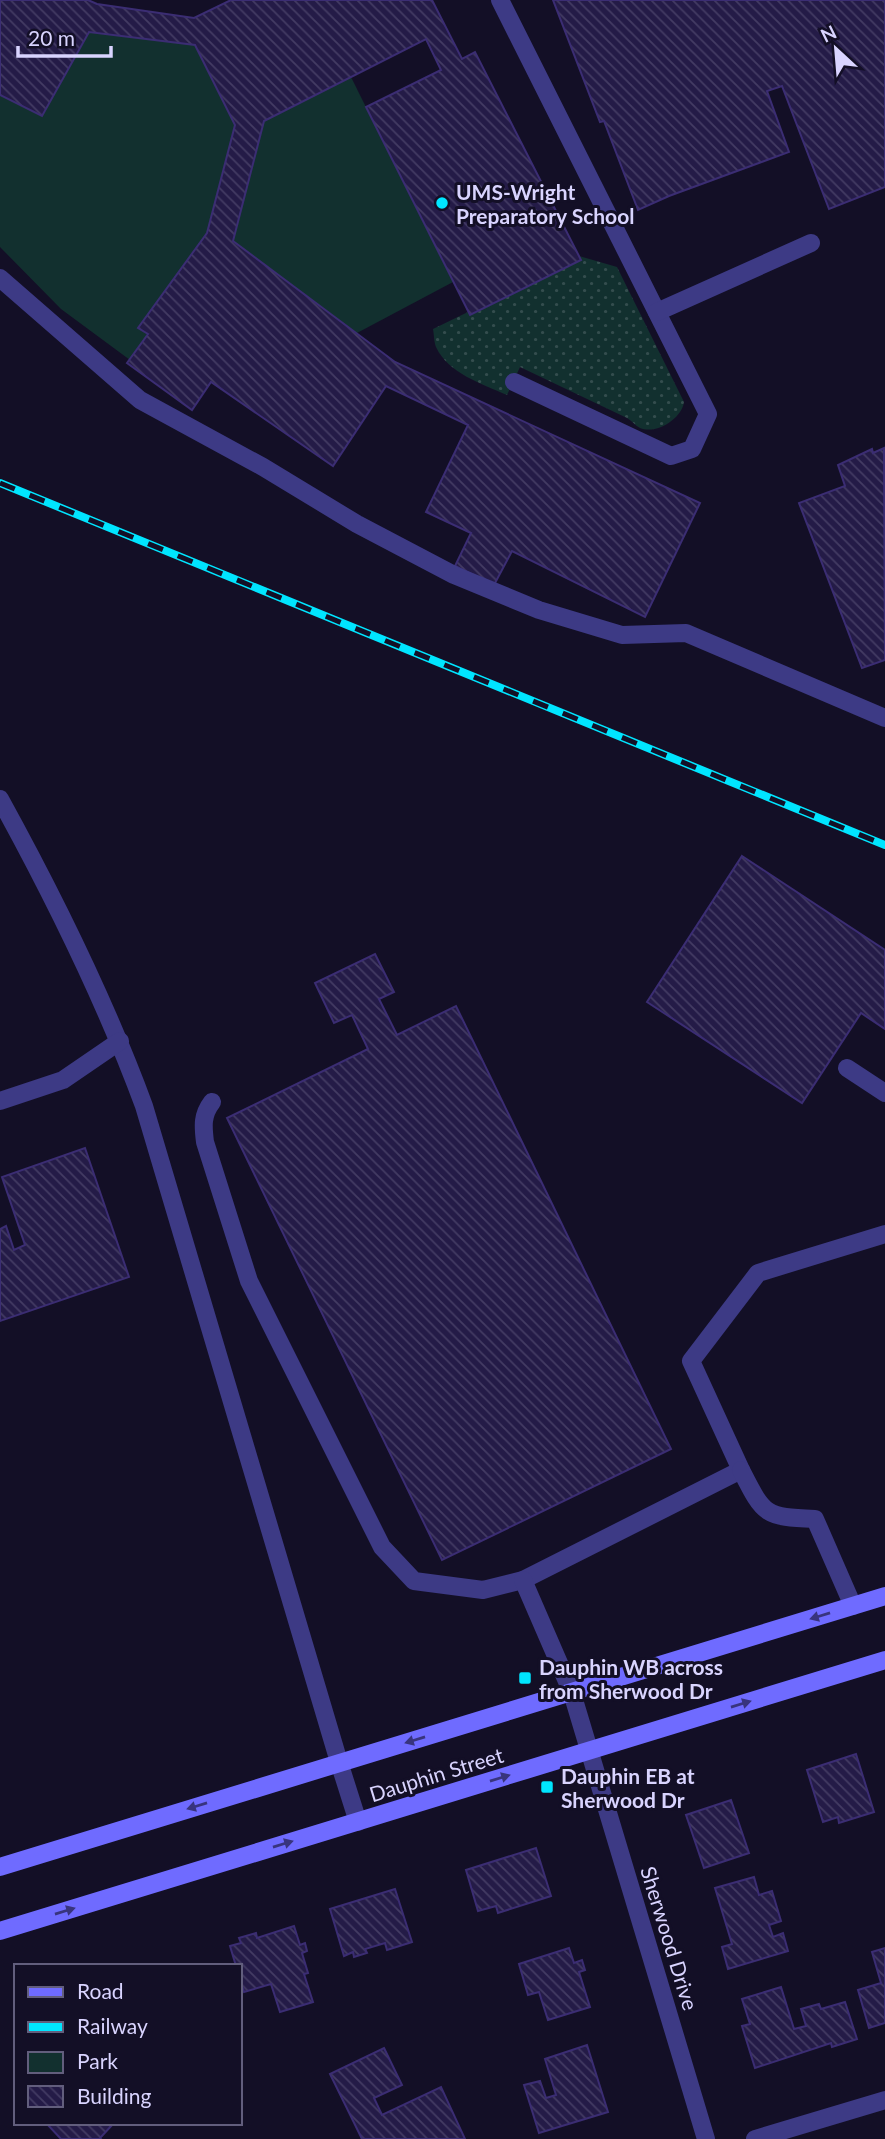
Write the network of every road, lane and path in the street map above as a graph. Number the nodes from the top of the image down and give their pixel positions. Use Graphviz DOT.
graph roads {
  1 [pos="500,0"];
  2 [pos="811,243"];
  3 [pos="0,278"];
  4 [pos="657,312"];
  5 [pos="514,382"];
  6 [pos="885,719"];
  7 [pos="0,799"];
  8 [pos="120,1041"];
  9 [pos="847,1068"];
  10 [pos="885,1093"];
  11 [pos="0,1101"];
  12 [pos="212,1102"];
  13 [pos="885,1234"];
  14 [pos="741,1470"];
  15 [pos="523,1580"];
  16 [pos="885,1596"];
  17 [pos="853,1606"];
  18 [pos="885,1660"];
  19 [pos="572,1693"];
  20 [pos="589,1751"];
  21 [pos="339,1762"];
  22 [pos="358,1822"];
  23 [pos="0,1867"];
  24 [pos="0,1931"];
  25 [pos="885,2100"];
  26 [pos="706,2139"];
  27 [pos="755,2139"];
  1 -- 4 [label="street"];
  2 -- 4 [label="street"];
  3 -- 6 [label="street"];
  4 -- 5 [label="street"];
  7 -- 8 [label="street"];
  8 -- 11 [label="street"];
  8 -- 21 [label="street"];
  9 -- 10 [label="street"];
  12 -- 15 [label="street"];
  13 -- 14 [label="street"];
  14 -- 15 [label="street"];
  14 -- 17 [label="street"];
  15 -- 19 [label="street, Sherwood Drive"];
  16 -- 17 [label="main road, Dauphin Street"];
  17 -- 19 [label="main road, Dauphin Street, one-way"];
  20 -- 18 [label="main road, Dauphin Street, one-way"];
  19 -- 20 [label="street, Sherwood Drive"];
  19 -- 21 [label="main road, Dauphin Street, one-way"];
  22 -- 20 [label="main road, Dauphin Street, one-way"];
  20 -- 26 [label="street, Sherwood Drive"];
  21 -- 22 [label="street"];
  21 -- 23 [label="main road, Dauphin Street, one-way"];
  24 -- 22 [label="main road, Dauphin Street, one-way"];
  25 -- 27 [label="street"];
}
